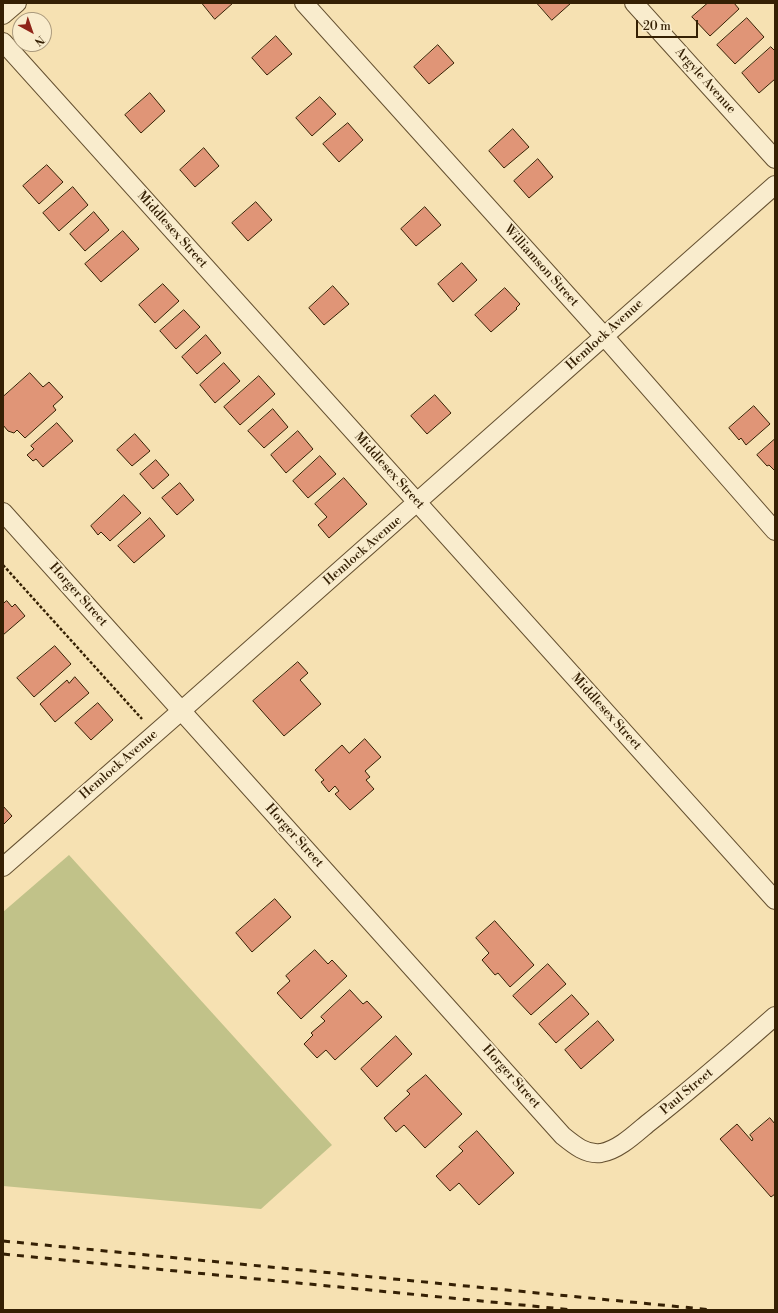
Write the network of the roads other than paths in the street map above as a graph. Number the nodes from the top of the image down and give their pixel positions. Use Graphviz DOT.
graph roads {
  1 [pos="17,3"];
  2 [pos="304,3"];
  3 [pos="634,3"];
  4 [pos="3,15"];
  5 [pos="3,42"];
  6 [pos="775,159"];
  7 [pos="775,185"];
  8 [pos="604,336"];
  9 [pos="418,502"];
  10 [pos="3,512"];
  11 [pos="775,531"];
  12 [pos="181,711"];
  13 [pos="3,867"];
  14 [pos="775,900"];
  15 [pos="775,1016"];
  16 [pos="591,1153"];
  1 -- 4 [label="street"];
  2 -- 8 [label="street, Williamson Street"];
  3 -- 6 [label="street, Argyle Avenue"];
  5 -- 9 [label="street, Middlesex Street"];
  7 -- 8 [label="street, Hemlock Avenue"];
  8 -- 9 [label="street, Hemlock Avenue"];
  8 -- 11 [label="street, Williamson Street"];
  9 -- 12 [label="street, Hemlock Avenue"];
  9 -- 14 [label="street, Middlesex Street"];
  10 -- 12 [label="street, Horger Street"];
  12 -- 13 [label="street, Hemlock Avenue"];
  12 -- 16 [label="street, Horger Street"];
  15 -- 16 [label="street, Paul Street"];
}
